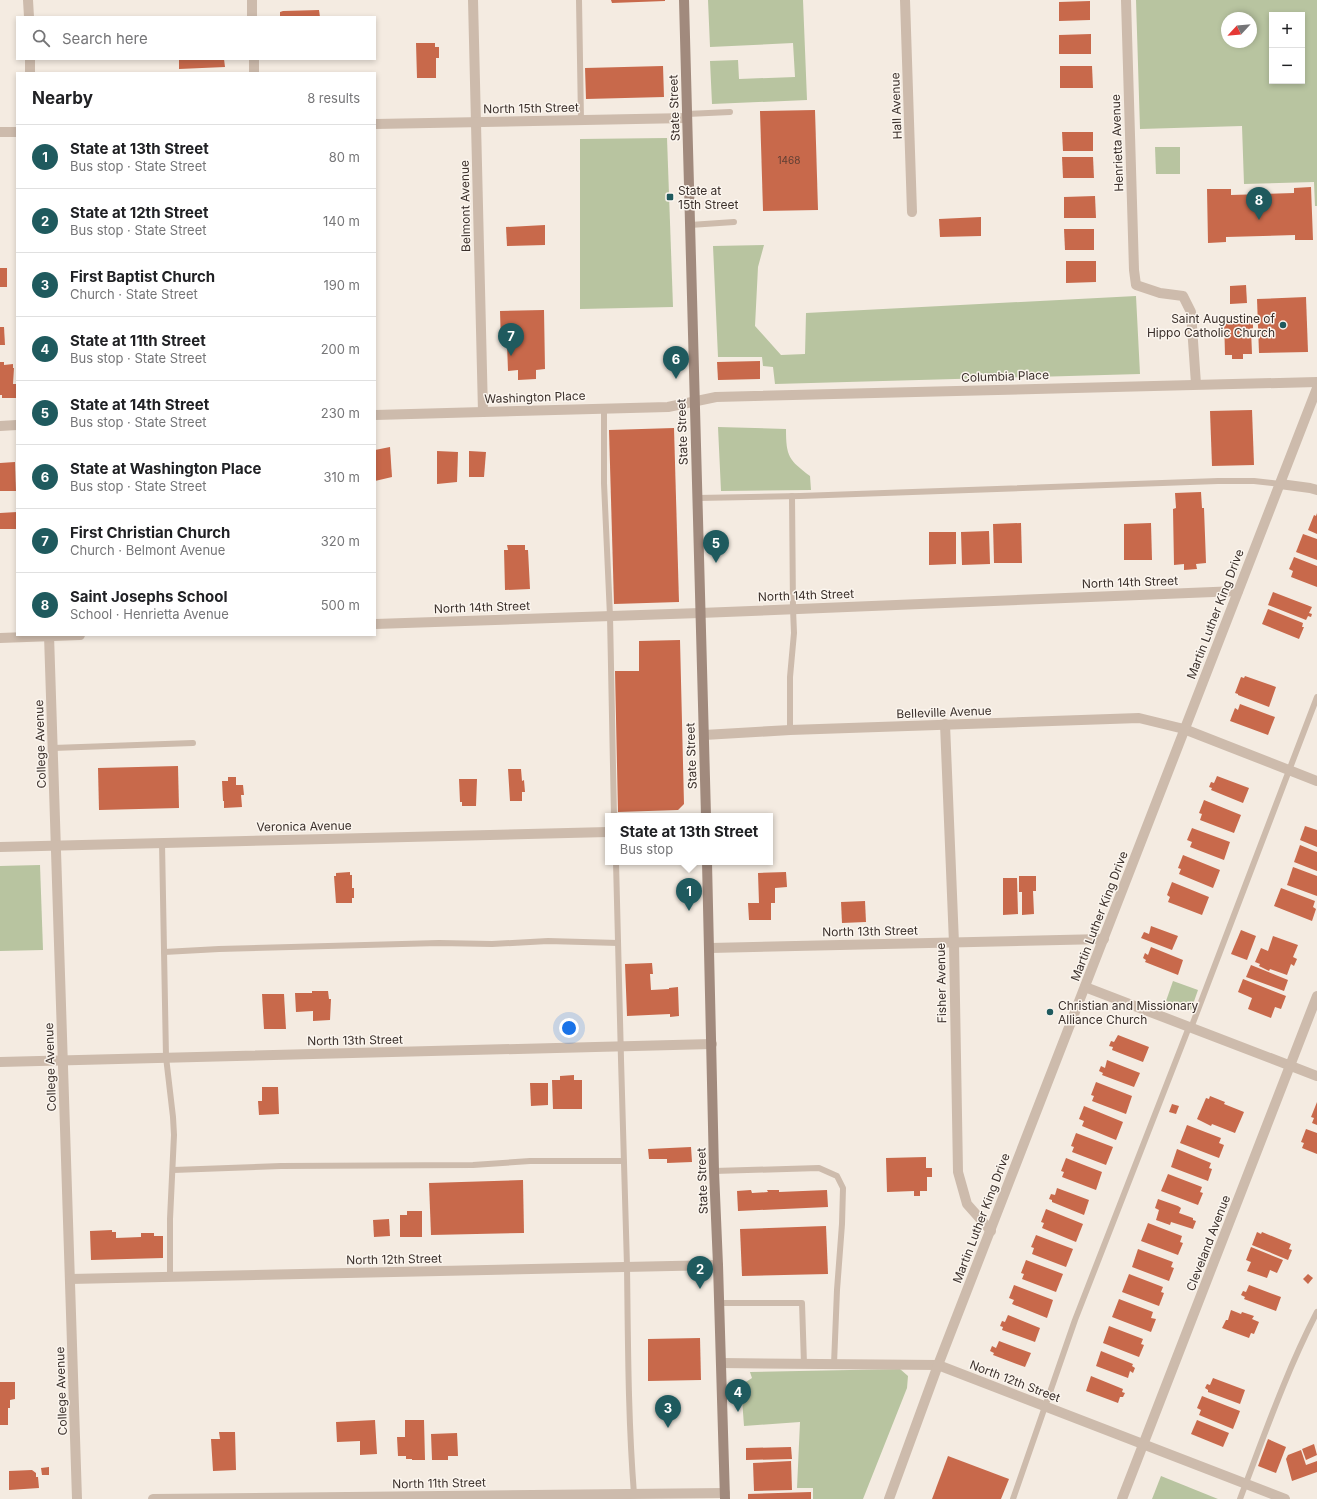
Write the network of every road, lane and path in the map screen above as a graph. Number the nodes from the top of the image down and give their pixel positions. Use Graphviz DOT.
graph roads {
  1 [pos="28,0"];
  2 [pos="252,0"];
  3 [pos="473,0"];
  4 [pos="579,0"];
  5 [pos="684,0"];
  6 [pos="905,0"];
  7 [pos="1126,0"];
  8 [pos="29,16"];
  9 [pos="252,16"];
  10 [pos="30,60"];
  11 [pos="254,60"];
  12 [pos="30,72"];
  13 [pos="254,72"];
  14 [pos="730,112"];
  15 [pos="687,116"];
  16 [pos="581,120"];
  17 [pos="476,122"];
  18 [pos="376,124"];
  19 [pos="0,132"];
  20 [pos="16,132"];
  21 [pos="912,212"];
  22 [pos="734,222"];
  23 [pos="690,224"];
  24 [pos="1317,382"];
  25 [pos="1196,384"];
  26 [pos="1317,388"];
  27 [pos="694,400"];
  28 [pos="604,408"];
  29 [pos="483,412"];
  30 [pos="376,415"];
  31 [pos="16,425"];
  32 [pos="0,426"];
  33 [pos="1280,484"];
  34 [pos="1317,490"];
  35 [pos="792,496"];
  36 [pos="697,498"];
  37 [pos="1238,591"];
  38 [pos="793,609"];
  39 [pos="700,613"];
  40 [pos="610,616"];
  41 [pos="376,624"];
  42 [pos="49,636"];
  43 [pos="0,638"];
  44 [pos="1317,697"];
  45 [pos="945,724"];
  46 [pos="1184,729"];
  47 [pos="790,730"];
  48 [pos="704,735"];
  49 [pos="193,743"];
  50 [pos="53,748"];
  51 [pos="1288,770"];
  52 [pos="1317,781"];
  53 [pos="614,813"];
  54 [pos="706,813"];
  55 [pos="605,832"];
  56 [pos="162,843"];
  57 [pos="57,846"];
  58 [pos="0,847"];
  59 [pos="616,865"];
  60 [pos="707,865"];
  61 [pos="1104,939"];
  62 [pos="618,943"];
  63 [pos="954,943"];
  64 [pos="710,948"];
  65 [pos="164,952"];
  66 [pos="1085,988"];
  67 [pos="1317,996"];
  68 [pos="1190,1027"];
  69 [pos="712,1044"];
  70 [pos="620,1047"];
  71 [pos="166,1057"];
  72 [pos="63,1060"];
  73 [pos="0,1062"];
  74 [pos="1290,1066"];
  75 [pos="1317,1076"];
  76 [pos="624,1161"];
  77 [pos="172,1170"];
  78 [pos="714,1171"];
  79 [pos="991,1231"];
  80 [pos="718,1265"];
  81 [pos="627,1267"];
  82 [pos="170,1277"];
  83 [pos="70,1279"];
  84 [pos="719,1303"];
  85 [pos="1317,1312"];
  86 [pos="721,1363"];
  87 [pos="804,1364"];
  88 [pos="834,1364"];
  89 [pos="938,1366"];
  90 [pos="1045,1407"];
  91 [pos="1143,1445"];
  92 [pos="1246,1484"];
  93 [pos="634,1494"];
  94 [pos="725,1496"];
  95 [pos="617,1497"];
  96 [pos="327,1498"];
  97 [pos="77,1499"];
  98 [pos="153,1499"];
  99 [pos="889,1499"];
  100 [pos="1013,1499"];
  101 [pos="1122,1499"];
  102 [pos="1240,1499"];
  103 [pos="1285,1499"];
  1 -- 8 [label="street"];
  2 -- 9 [label="street"];
  3 -- 17 [label="street, Belmont Avenue"];
  4 -- 16 [label="lane"];
  5 -- 15 [label="main road, State Street"];
  6 -- 21 [label="street, Hall Avenue"];
  7 -- 25 [label="street, Henrietta Avenue"];
  10 -- 12 [label="street"];
  11 -- 13 [label="street"];
  14 -- 15 [label="lane"];
  15 -- 16 [label="street, North 15th Street"];
  15 -- 23 [label="main road, State Street"];
  16 -- 17 [label="street, North 15th Street"];
  17 -- 18 [label="street, North 15th Street"];
  17 -- 29 [label="street, Belmont Avenue"];
  19 -- 20 [label="street"];
  22 -- 23 [label="lane"];
  23 -- 27 [label="main road, State Street"];
  24 -- 25 [label="street, Columbia Place"];
  25 -- 27 [label="street, Columbia Place"];
  26 -- 33 [label="street, Martin Luther King Drive"];
  27 -- 28 [label="street, Washington Place"];
  27 -- 36 [label="main road, State Street"];
  28 -- 29 [label="street, Washington Place"];
  28 -- 40 [label="lane"];
  29 -- 30 [label="street, Washington Place"];
  31 -- 32 [label="street"];
  33 -- 34 [label="street"];
  33 -- 35 [label="lane"];
  33 -- 37 [label="street, Martin Luther King Drive"];
  35 -- 36 [label="lane"];
  35 -- 38 [label="lane"];
  36 -- 39 [label="main road, State Street"];
  37 -- 38 [label="street, North 14th Street"];
  37 -- 46 [label="street, Martin Luther King Drive"];
  38 -- 39 [label="street, North 14th Street"];
  38 -- 47 [label="lane"];
  39 -- 40 [label="street, North 14th Street"];
  39 -- 48 [label="main road, State Street"];
  40 -- 41 [label="street, North 14th Street"];
  40 -- 53 [label="lane"];
  42 -- 43 [label="street"];
  42 -- 50 [label="street, College Avenue"];
  44 -- 51 [label="lane"];
  45 -- 46 [label="street, Belleville Avenue"];
  45 -- 47 [label="street, Belleville Avenue"];
  45 -- 63 [label="street, Fisher Avenue"];
  46 -- 51 [label="street"];
  46 -- 61 [label="street, Martin Luther King Drive"];
  47 -- 48 [label="street, Belleville Avenue"];
  48 -- 54 [label="main road, State Street"];
  49 -- 50 [label="lane"];
  50 -- 57 [label="street, College Avenue"];
  51 -- 52 [label="street"];
  51 -- 68 [label="lane"];
  55 -- 56 [label="street, Veronica Avenue"];
  56 -- 57 [label="street, Veronica Avenue"];
  56 -- 65 [label="lane"];
  57 -- 58 [label="street, Veronica Avenue"];
  57 -- 72 [label="street, College Avenue"];
  59 -- 62 [label="lane"];
  60 -- 64 [label="main road, State Street"];
  61 -- 63 [label="street, North 13th Street"];
  61 -- 66 [label="street, Martin Luther King Drive"];
  62 -- 65 [label="lane"];
  62 -- 70 [label="lane"];
  63 -- 64 [label="street, North 13th Street"];
  63 -- 79 [label="street, Fisher Avenue"];
  64 -- 69 [label="main road, State Street"];
  65 -- 71 [label="lane"];
  66 -- 68 [label="street"];
  66 -- 79 [label="street, Martin Luther King Drive"];
  67 -- 74 [label="street, Cleveland Avenue"];
  68 -- 74 [label="street"];
  68 -- 90 [label="lane"];
  69 -- 70 [label="street, North 13th Street"];
  69 -- 78 [label="main road, State Street"];
  70 -- 71 [label="street, North 13th Street"];
  70 -- 76 [label="lane"];
  71 -- 72 [label="street, North 13th Street"];
  71 -- 77 [label="lane"];
  72 -- 73 [label="street, North 13th Street"];
  72 -- 83 [label="street, College Avenue"];
  74 -- 75 [label="street"];
  74 -- 91 [label="street, Cleveland Avenue"];
  76 -- 77 [label="lane"];
  76 -- 81 [label="lane"];
  77 -- 82 [label="lane"];
  78 -- 80 [label="main road, State Street"];
  78 -- 88 [label="lane"];
  79 -- 89 [label="street, Martin Luther King Drive"];
  80 -- 81 [label="street, North 12th Street"];
  80 -- 84 [label="main road, State Street"];
  81 -- 82 [label="street, North 12th Street"];
  81 -- 93 [label="lane"];
  82 -- 83 [label="street, North 12th Street"];
  83 -- 97 [label="street, College Avenue"];
  84 -- 86 [label="main road, State Street"];
  84 -- 87 [label="lane"];
  85 -- 92 [label="lane"];
  86 -- 87 [label="street, North 12th Street"];
  86 -- 94 [label="main road, State Street"];
  87 -- 88 [label="street, North 12th Street"];
  88 -- 89 [label="street, North 12th Street"];
  89 -- 90 [label="street, North 12th Street"];
  89 -- 99 [label="street, Martin Luther King Drive"];
  90 -- 91 [label="street, North 12th Street"];
  90 -- 100 [label="lane"];
  91 -- 92 [label="street, North 12th Street"];
  91 -- 101 [label="street, Cleveland Avenue"];
  92 -- 102 [label="lane"];
  92 -- 103 [label="street, North 12th Street"];
  93 -- 94 [label="street, North 11th Street"];
  93 -- 95 [label="street, North 11th Street"];
  95 -- 96 [label="street, North 11th Street"];
  96 -- 98 [label="street, North 11th Street"];
}
